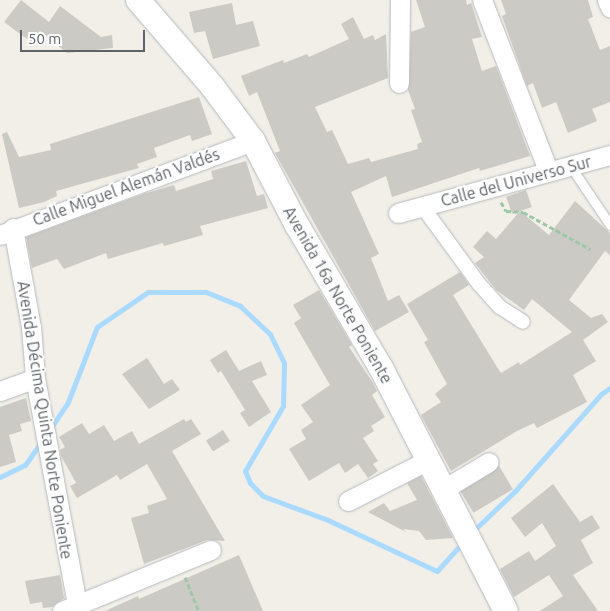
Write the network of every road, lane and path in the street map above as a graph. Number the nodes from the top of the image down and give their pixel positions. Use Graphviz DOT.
graph roads {
  1 [pos="138,0"];
  2 [pos="400,0"];
  3 [pos="482,0"];
  4 [pos="399,83"];
  5 [pos="253,141"];
  6 [pos="610,155"];
  7 [pos="571,167"];
  8 [pos="548,170"];
  9 [pos="497,185"];
  10 [pos="422,206"];
  11 [pos="398,213"];
  12 [pos="610,225"];
  13 [pos="7,232"];
  14 [pos="590,249"];
  15 [pos="523,322"];
  16 [pos="35,378"];
  17 [pos="0,391"];
  18 [pos="428,460"];
  19 [pos="489,462"];
  20 [pos="444,490"];
  21 [pos="348,501"];
  22 [pos="211,550"];
  23 [pos="179,562"];
  24 [pos="72,610"];
  25 [pos="200,611"];
  26 [pos="506,611"];
  1 -- 5 [label="street, Avenida 16a Norte Poniente"];
  2 -- 4 [label="street"];
  3 -- 8 [label="street"];
  5 -- 13 [label="street, Calle Miguel Alemán Valdés"];
  5 -- 18 [label="street, Avenida 16a Norte Poniente"];
  6 -- 7 [label="street, Calle del Universo Sur"];
  7 -- 8 [label="street, Calle del Universo Sur"];
  7 -- 12 [label="lane"];
  8 -- 9 [label="street, Calle del Universo Sur"];
  9 -- 10 [label="street, Calle del Universo Sur"];
  9 -- 14 [label="path"];
  10 -- 11 [label="street, Calle del Universo Sur"];
  10 -- 15 [label="street, Calle del Universo Sur"];
  13 -- 16 [label="street, Avenida Décima Quinta Norte Poniente"];
  16 -- 17 [label="street"];
  16 -- 24 [label="street, Avenida Décima Quinta Norte Poniente"];
  18 -- 20 [label="street, Avenida 16a Norte Poniente"];
  18 -- 21 [label="street"];
  19 -- 20 [label="street"];
  20 -- 26 [label="street, Avenida 16a Norte Poniente"];
  22 -- 23 [label="street"];
  23 -- 24 [label="street"];
  23 -- 25 [label="path"];
}
